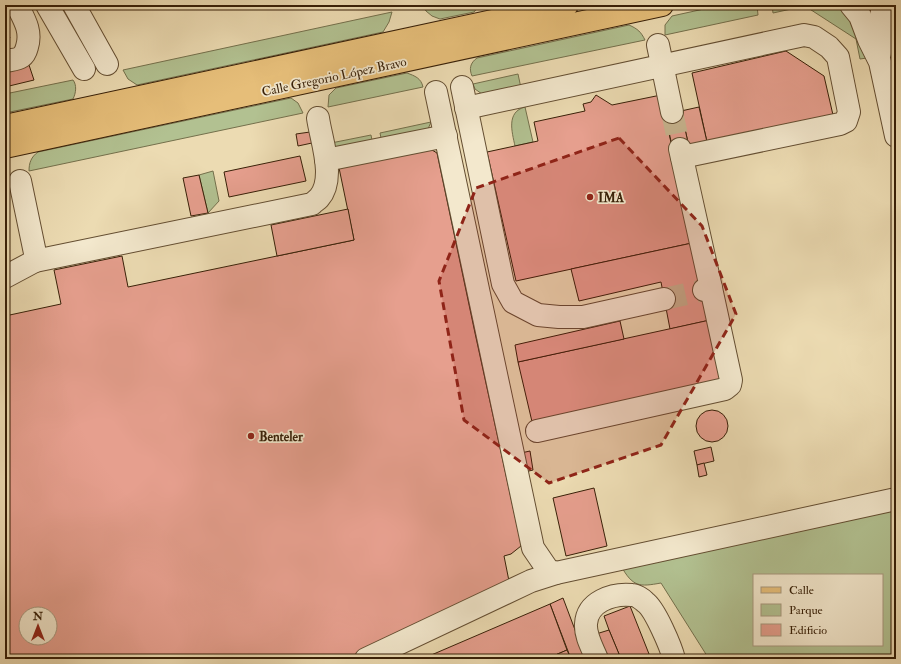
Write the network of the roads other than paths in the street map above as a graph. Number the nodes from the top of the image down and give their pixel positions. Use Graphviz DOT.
graph roads {
  1 [pos="17,5"];
  2 [pos="47,5"];
  3 [pos="74,5"];
  4 [pos="567,5"];
  5 [pos="662,5"];
  6 [pos="851,5"];
  7 [pos="883,5"];
  8 [pos="658,45"];
  9 [pos="5,61"];
  10 [pos="880,62"];
  11 [pos="107,64"];
  12 [pos="662,67"];
  13 [pos="84,69"];
  14 [pos="462,87"];
  15 [pos="436,92"];
  16 [pos="466,108"];
  17 [pos="672,112"];
  18 [pos="318,118"];
  19 [pos="5,126"];
  20 [pos="446,136"];
  21 [pos="896,136"];
  22 [pos="5,147"];
  23 [pos="326,160"];
  24 [pos="20,181"];
  25 [pos="35,261"];
  26 [pos="5,277"];
  27 [pos="664,299"];
  28 [pos="537,431"];
  29 [pos="896,499"];
  30 [pos="556,573"];
  31 [pos="366,659"];
  32 [pos="597,659"];
  33 [pos="674,659"];
  1 -- 9 [label="street"];
  2 -- 13 [label="street"];
  3 -- 11 [label="street"];
  4 -- 19 [label="main road, Calle Gregorio López Bravo"];
  5 -- 22 [label="main road, Calle Gregorio López Bravo"];
  6 -- 10 [label="street"];
  7 -- 10 [label="street"];
  8 -- 12 [label="street"];
  10 -- 21 [label="street"];
  12 -- 16 [label="street"];
  12 -- 17 [label="street"];
  12 -- 28 [label="street"];
  14 -- 16 [label="street"];
  15 -- 20 [label="street"];
  16 -- 27 [label="street"];
  18 -- 23 [label="street"];
  20 -- 23 [label="street"];
  20 -- 30 [label="street"];
  23 -- 25 [label="street"];
  24 -- 25 [label="street"];
  25 -- 26 [label="street"];
  29 -- 30 [label="street"];
  30 -- 31 [label="street"];
  32 -- 33 [label="street"];
}
